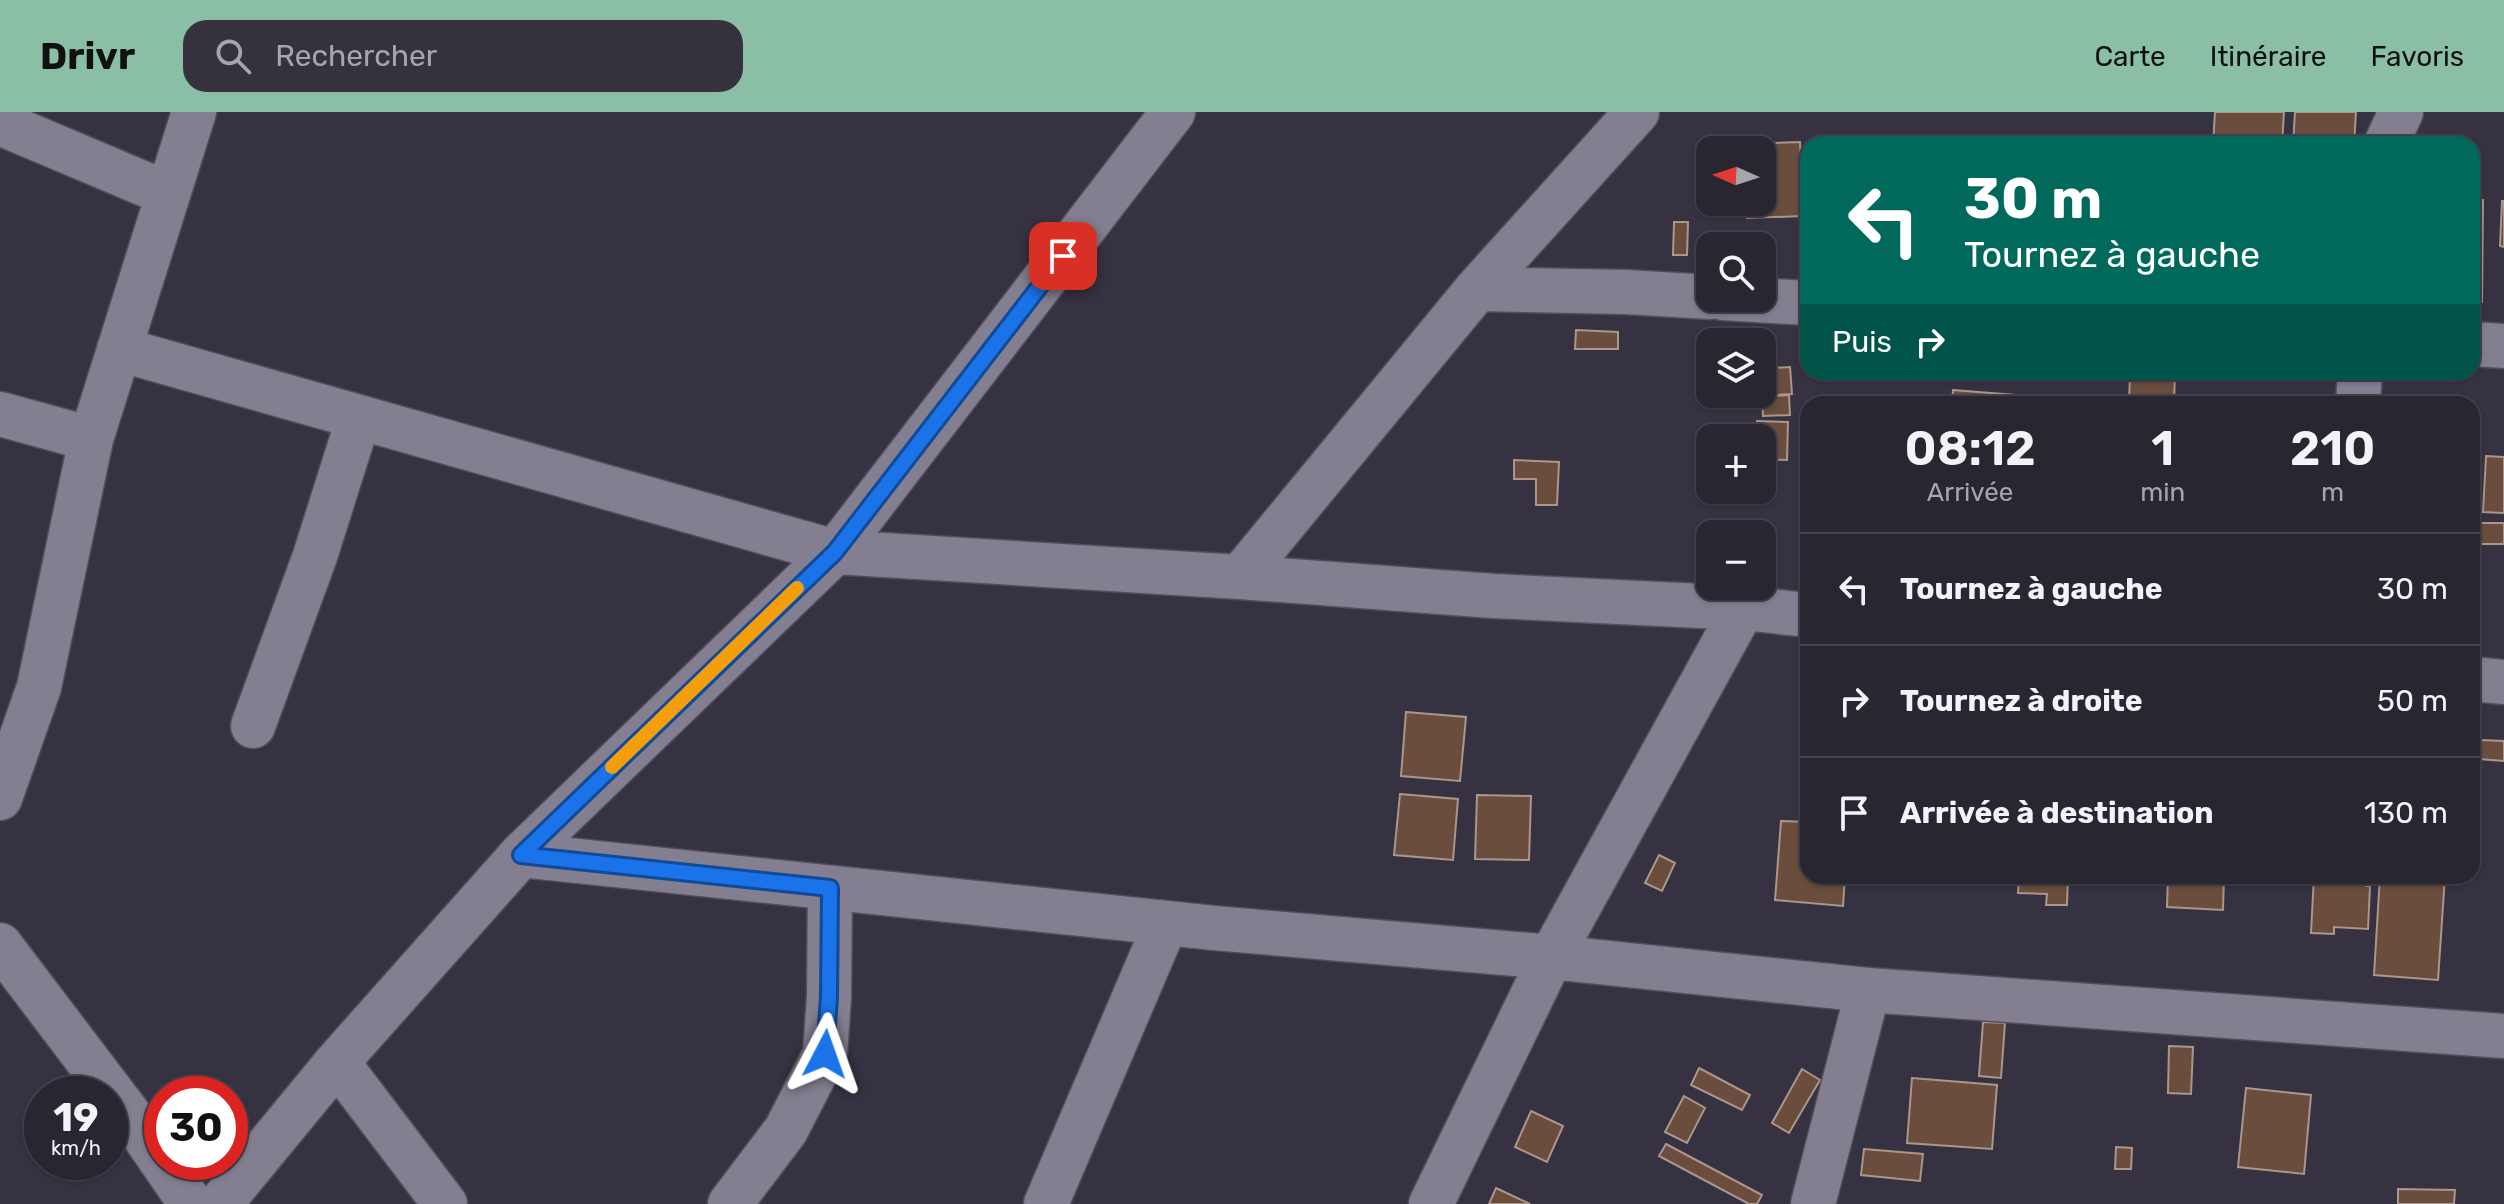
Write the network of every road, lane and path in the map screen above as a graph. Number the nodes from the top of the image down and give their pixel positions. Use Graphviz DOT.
graph roads {
  1 [pos="194,112"];
  2 [pos="1637,112"];
  3 [pos="2401,112"];
  4 [pos="1171,113"];
  5 [pos="0,123"];
  6 [pos="2390,136"];
  7 [pos="168,194"];
  8 [pos="1477,289"];
  9 [pos="1696,296"];
  10 [pos="1776,301"];
  11 [pos="1800,303"];
  12 [pos="2480,344"];
  13 [pos="2504,346"];
  14 [pos="119,349"];
  15 [pos="0,414"];
  16 [pos="359,417"];
  17 [pos="91,439"];
  18 [pos="835,552"];
  19 [pos="1240,577"];
  20 [pos="1743,608"];
  21 [pos="1800,614"];
  22 [pos="2480,680"];
  23 [pos="2504,682"];
  24 [pos="253,726"];
  25 [pos="0,798"];
  26 [pos="521,855"];
  27 [pos="830,888"];
  28 [pos="1166,923"];
  29 [pos="0,945"];
  30 [pos="1551,957"];
  31 [pos="1868,990"];
  32 [pos="2504,1036"];
  33 [pos="337,1062"];
  34 [pos="191,1204"];
  35 [pos="220,1204"];
  36 [pos="445,1204"];
  37 [pos="730,1204"];
  38 [pos="1046,1204"];
  39 [pos="1431,1204"];
  40 [pos="1813,1204"];
  1 -- 7 [label="street"];
  2 -- 8 [label="street"];
  3 -- 6 [label="street"];
  4 -- 18 [label="street"];
  5 -- 7 [label="street"];
  7 -- 14 [label="street"];
  8 -- 9 [label="street"];
  8 -- 19 [label="street"];
  10 -- 11 [label="street"];
  12 -- 13 [label="street"];
  14 -- 16 [label="street"];
  14 -- 17 [label="street"];
  15 -- 17 [label="street"];
  16 -- 18 [label="street"];
  16 -- 24 [label="street"];
  17 -- 25 [label="street"];
  18 -- 19 [label="street"];
  18 -- 26 [label="street"];
  19 -- 20 [label="street"];
  20 -- 21 [label="street"];
  20 -- 30 [label="street"];
  22 -- 23 [label="street"];
  26 -- 27 [label="street"];
  26 -- 33 [label="street"];
  27 -- 28 [label="street"];
  27 -- 37 [label="street"];
  28 -- 30 [label="street"];
  28 -- 38 [label="street"];
  29 -- 34 [label="street"];
  30 -- 31 [label="street"];
  30 -- 39 [label="street"];
  31 -- 32 [label="street"];
  31 -- 40 [label="street"];
  33 -- 35 [label="street"];
  33 -- 36 [label="street"];
}
